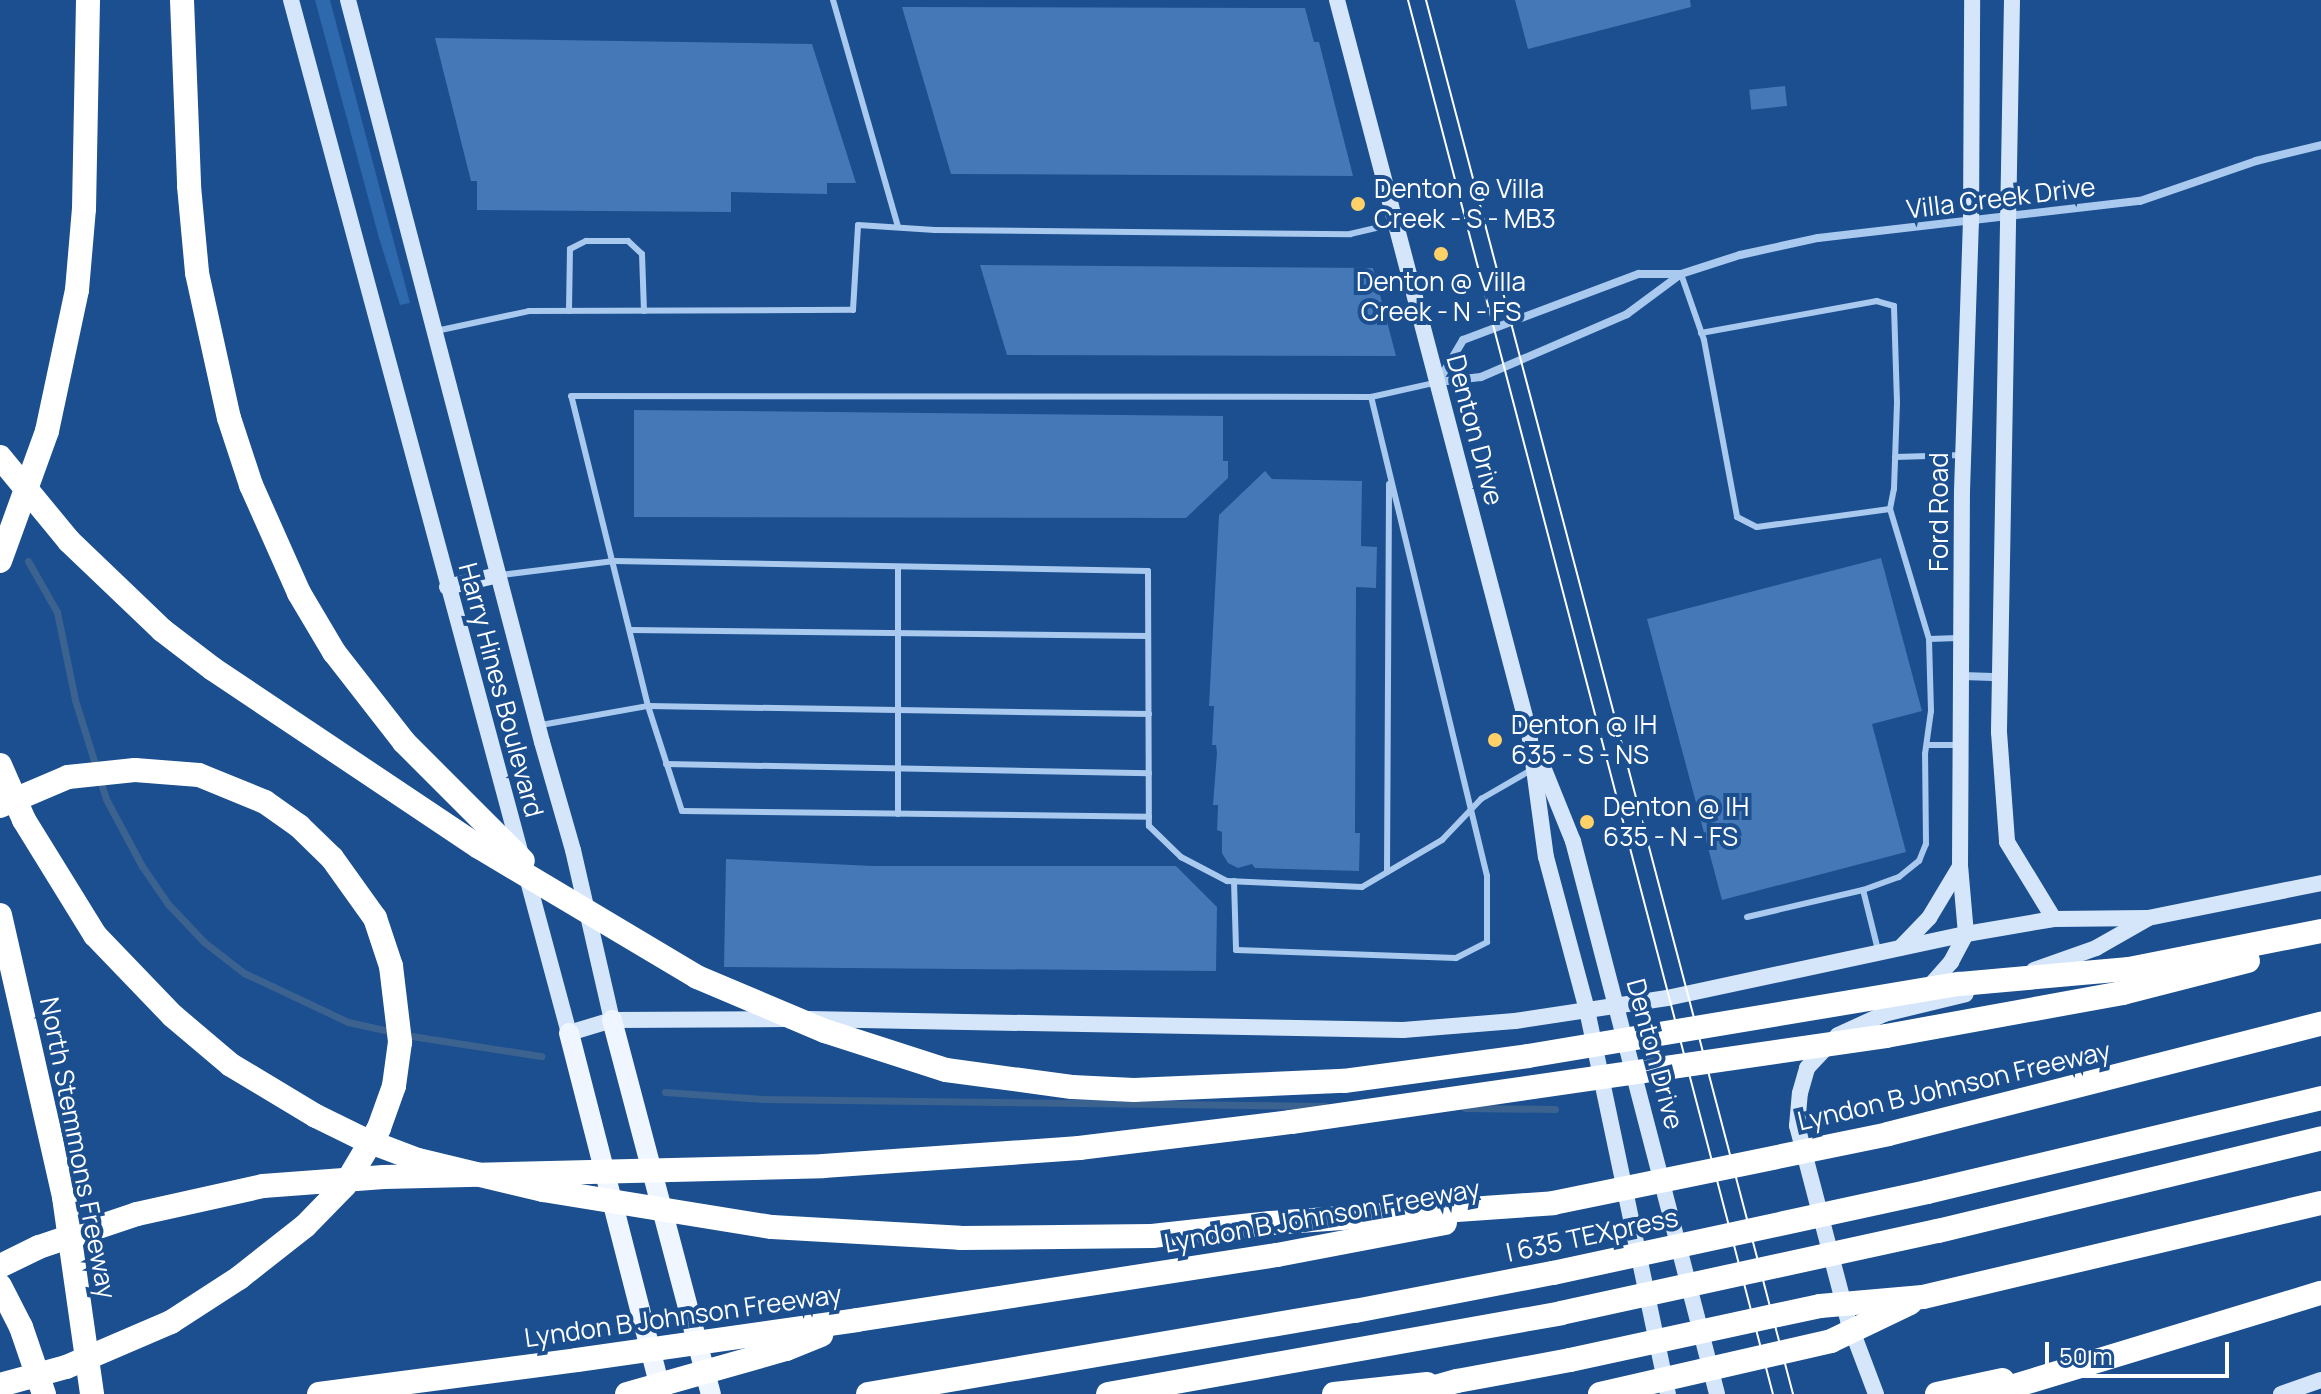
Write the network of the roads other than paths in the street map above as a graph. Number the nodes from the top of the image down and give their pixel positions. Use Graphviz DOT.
graph roads {
  1 [pos="88,0"];
  2 [pos="182,0"];
  3 [pos="291,0"];
  4 [pos="348,0"];
  5 [pos="833,0"];
  6 [pos="1337,0"];
  7 [pos="1972,0"];
  8 [pos="2012,0"];
  9 [pos="2321,145"];
  10 [pos="2010,218"];
  11 [pos="1971,222"];
  12 [pos="1396,223"];
  13 [pos="898,228"];
  14 [pos="1681,274"];
  15 [pos="569,311"];
  16 [pos="644,311"];
  17 [pos="434,331"];
  18 [pos="1701,333"];
  19 [pos="1438,382"];
  20 [pos="1371,397"];
  21 [pos="1963,455"];
  22 [pos="0,457"];
  23 [pos="1895,457"];
  24 [pos="1390,473"];
  25 [pos="1890,509"];
  26 [pos="0,561"];
  27 [pos="614,561"];
  28 [pos="898,567"];
  29 [pos="498,575"];
  30 [pos="447,587"];
  31 [pos="630,630"];
  32 [pos="898,633"];
  33 [pos="1148,636"];
  34 [pos="1963,638"];
  35 [pos="1929,639"];
  36 [pos="1963,676"];
  37 [pos="2000,677"];
  38 [pos="648,706"];
  39 [pos="898,710"];
  40 [pos="1149,714"];
  41 [pos="537,725"];
  42 [pos="1529,732"];
  43 [pos="1927,745"];
  44 [pos="1962,745"];
  45 [pos="666,764"];
  46 [pos="0,765"];
  47 [pos="898,768"];
  48 [pos="1534,768"];
  49 [pos="1149,773"];
  50 [pos="0,806"];
  51 [pos="1472,808"];
  52 [pos="898,814"];
  53 [pos="1149,817"];
  54 [pos="1960,866"];
  55 [pos="1387,872"];
  56 [pos="1234,881"];
  57 [pos="2321,883"];
  58 [pos="1863,890"];
  59 [pos="560,894"];
  60 [pos="0,915"];
  61 [pos="1747,917"];
  62 [pos="2148,918"];
  63 [pos="2054,919"];
  64 [pos="2321,931"];
  65 [pos="1966,934"];
  66 [pos="2321,942"];
  67 [pos="1898,950"];
  68 [pos="1879,954"];
  69 [pos="1618,1006"];
  70 [pos="1912,1006"];
  71 [pos="1587,1010"];
  72 [pos="612,1020"];
  73 [pos="2321,1024"];
  74 [pos="569,1033"];
  75 [pos="2321,1098"];
  76 [pos="2321,1138"];
  77 [pos="1553,1203"];
  78 [pos="2321,1203"];
  79 [pos="0,1266"];
  80 [pos="0,1286"];
  81 [pos="2321,1293"];
  82 [pos="1923,1297"];
  83 [pos="857,1320"];
  84 [pos="2092,1361"];
  85 [pos="2321,1380"];
  86 [pos="1457,1381"];
  87 [pos="0,1385"];
  88 [pos="44,1394"];
  89 [pos="92,1394"];
  90 [pos="319,1394"];
  91 [pos="627,1394"];
  92 [pos="662,1394"];
  93 [pos="711,1394"];
  94 [pos="868,1394"];
  95 [pos="1108,1394"];
  96 [pos="1334,1394"];
  97 [pos="1410,1394"];
  98 [pos="1600,1394"];
  99 [pos="1668,1394"];
  100 [pos="1717,1394"];
  101 [pos="1876,1394"];
  102 [pos="1937,1394"];
  103 [pos="1988,1394"];
  104 [pos="2281,1394"];
  1 -- 26 [label="highway"];
  2 -- 59 [label="highway, bridge"];
  3 -- 30 [label="main road, Harry Hines Boulevard"];
  4 -- 17 [label="main road, Harry Hines Boulevard"];
  5 -- 13 [label="lane"];
  6 -- 12 [label="main road, Denton Drive"];
  7 -- 11 [label="main road, Ford Road"];
  8 -- 10 [label="main road"];
  9 -- 10 [label="street, Villa Creek Drive"];
  10 -- 11 [label="street, Villa Creek Drive"];
  10 -- 37 [label="main road"];
  11 -- 14 [label="street, Villa Creek Drive"];
  11 -- 21 [label="main road, Ford Road"];
  12 -- 13 [label="lane"];
  12 -- 19 [label="main road, Denton Drive"];
  13 -- 16 [label="lane"];
  14 -- 18 [label="lane"];
  14 -- 19 [label="street, Villa Creek Drive"];
  14 -- 19 [label="street, Villa Creek Drive"];
  15 -- 16 [label="lane"];
  15 -- 16 [label="lane"];
  15 -- 17 [label="lane"];
  17 -- 29 [label="main road, Harry Hines Boulevard"];
  18 -- 23 [label="lane"];
  18 -- 25 [label="lane"];
  19 -- 20 [label="lane"];
  19 -- 42 [label="main road, Denton Drive"];
  20 -- 24 [label="lane"];
  20 -- 27 [label="lane"];
  21 -- 23 [label="lane"];
  21 -- 34 [label="main road, Ford Road"];
  22 -- 59 [label="highway, bridge"];
  23 -- 25 [label="lane"];
  24 -- 51 [label="lane"];
  24 -- 55 [label="lane"];
  25 -- 35 [label="lane"];
  27 -- 28 [label="lane"];
  27 -- 29 [label="lane"];
  27 -- 31 [label="lane"];
  28 -- 32 [label="lane"];
  28 -- 33 [label="lane"];
  29 -- 30 [label="main road"];
  29 -- 41 [label="main road, Harry Hines Boulevard"];
  30 -- 74 [label="main road, Harry Hines Boulevard"];
  31 -- 32 [label="lane"];
  31 -- 38 [label="lane"];
  32 -- 33 [label="lane"];
  32 -- 39 [label="lane"];
  33 -- 40 [label="lane"];
  34 -- 35 [label="lane"];
  34 -- 36 [label="main road, Ford Road"];
  35 -- 43 [label="lane"];
  36 -- 37 [label="street"];
  36 -- 44 [label="main road, Ford Road"];
  37 -- 63 [label="main road"];
  38 -- 39 [label="lane"];
  38 -- 41 [label="lane"];
  38 -- 45 [label="lane"];
  39 -- 40 [label="lane"];
  39 -- 47 [label="lane"];
  40 -- 49 [label="lane"];
  41 -- 72 [label="main road, Harry Hines Boulevard"];
  42 -- 48 [label="main road, Denton Drive"];
  42 -- 69 [label="main road, Denton Drive"];
  43 -- 44 [label="lane"];
  43 -- 58 [label="lane"];
  44 -- 54 [label="main road, Ford Road"];
  45 -- 47 [label="lane"];
  45 -- 52 [label="lane"];
  46 -- 77 [label="highway, bridge"];
  47 -- 49 [label="lane"];
  47 -- 52 [label="lane"];
  48 -- 51 [label="lane"];
  48 -- 71 [label="main road, Denton Drive"];
  49 -- 53 [label="lane"];
  50 -- 87 [label="highway, bridge"];
  51 -- 55 [label="lane"];
  51 -- 56 [label="lane"];
  52 -- 53 [label="lane"];
  53 -- 56 [label="lane"];
  54 -- 65 [label="main road, Ford Road"];
  54 -- 67 [label="main road"];
  55 -- 56 [label="lane"];
  57 -- 62 [label="main road"];
  58 -- 61 [label="lane"];
  58 -- 68 [label="lane"];
  59 -- 64 [label="highway, bridge"];
  60 -- 89 [label="highway, North Stemmons Freeway"];
  62 -- 63 [label="main road"];
  62 -- 70 [label="main road"];
  63 -- 65 [label="main road"];
  65 -- 67 [label="main road"];
  65 -- 70 [label="main road"];
  66 -- 79 [label="highway, bridge"];
  67 -- 68 [label="main road"];
  68 -- 69 [label="main road"];
  69 -- 71 [label="main road"];
  69 -- 100 [label="main road, Denton Drive"];
  70 -- 101 [label="main road"];
  71 -- 72 [label="main road"];
  71 -- 99 [label="main road, Denton Drive"];
  72 -- 74 [label="main road"];
  72 -- 93 [label="main road, Harry Hines Boulevard"];
  73 -- 77 [label="highway, Lyndon B Johnson Freeway, bridge"];
  74 -- 92 [label="main road, Harry Hines Boulevard"];
  75 -- 94 [label="highway, I 635 TEXpress, bridge"];
  76 -- 95 [label="highway, bridge"];
  77 -- 83 [label="highway, Lyndon B Johnson Freeway"];
  78 -- 82 [label="highway"];
  80 -- 88 [label="highway"];
  81 -- 84 [label="highway"];
  82 -- 86 [label="highway, bridge"];
  82 -- 98 [label="highway, bridge"];
  83 -- 90 [label="highway, Lyndon B Johnson Freeway, bridge"];
  83 -- 91 [label="highway, bridge"];
  84 -- 102 [label="highway"];
  84 -- 103 [label="highway"];
  85 -- 104 [label="main road"];
  86 -- 96 [label="highway"];
  86 -- 97 [label="highway"];
}
